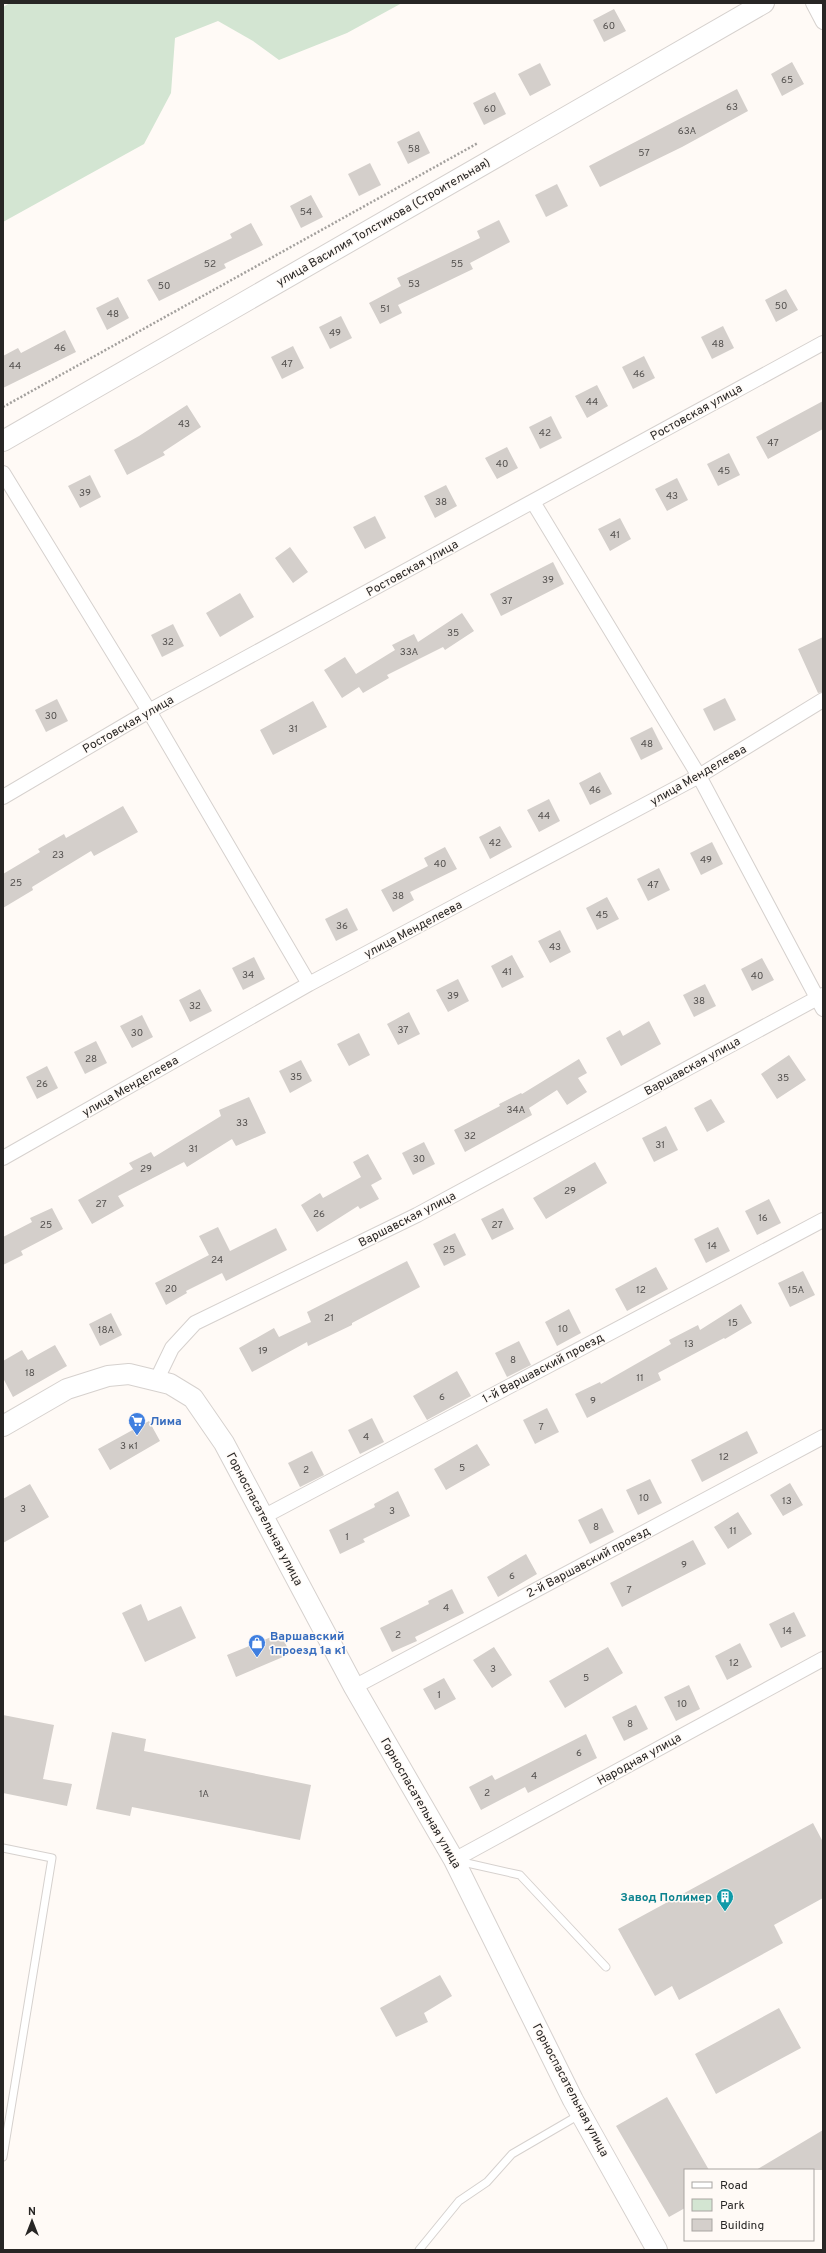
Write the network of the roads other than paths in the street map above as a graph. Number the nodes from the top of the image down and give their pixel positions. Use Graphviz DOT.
graph roads {
  1 [pos="764,3"];
  2 [pos="813,3"];
  3 [pos="823,22"];
  4 [pos="823,343"];
  5 [pos="3,442"];
  6 [pos="3,473"];
  7 [pos="533,502"];
  8 [pos="823,700"];
  9 [pos="149,711"];
  10 [pos="699,776"];
  11 [pos="3,797"];
  12 [pos="309,984"];
  13 [pos="821,1000"];
  14 [pos="3,1158"];
  15 [pos="823,1220"];
  16 [pos="156,1381"];
  17 [pos="3,1426"];
  18 [pos="823,1437"];
  19 [pos="263,1517"];
  20 [pos="823,1659"];
  21 [pos="354,1687"];
  22 [pos="3,1848"];
  23 [pos="454,1860"];
  24 [pos="606,1967"];
  25 [pos="581,2114"];
  26 [pos="3,2157"];
  27 [pos="418,2250"];
  28 [pos="658,2250"];
  1 -- 5 [label="main road, улица Василия Толстикова (Строительная)"];
  2 -- 3 [label="street"];
  4 -- 7 [label="street, Ростовская улица"];
  6 -- 9 [label="street"];
  7 -- 9 [label="street, Ростовская улица"];
  7 -- 10 [label="street"];
  8 -- 10 [label="street, улица Менделеева"];
  9 -- 11 [label="street, Ростовская улица"];
  9 -- 12 [label="street"];
  10 -- 12 [label="street, улица Менделеева"];
  10 -- 13 [label="street"];
  12 -- 14 [label="street, улица Менделеева"];
  13 -- 16 [label="street, Варшавская улица"];
  15 -- 19 [label="street, 1-й Варшавский проезд"];
  16 -- 17 [label="main road"];
  16 -- 19 [label="main road, Горноспасательная улица"];
  18 -- 21 [label="street, 2-й Варшавский проезд"];
  19 -- 21 [label="main road, Горноспасательная улица"];
  20 -- 23 [label="street, Народная улица"];
  21 -- 23 [label="main road, Горноспасательная улица"];
  22 -- 26 [label="lane"];
  23 -- 24 [label="lane"];
  23 -- 25 [label="main road, Горноспасательная улица"];
  25 -- 27 [label="lane"];
  25 -- 28 [label="main road, Горноспасательная улица"];
}
